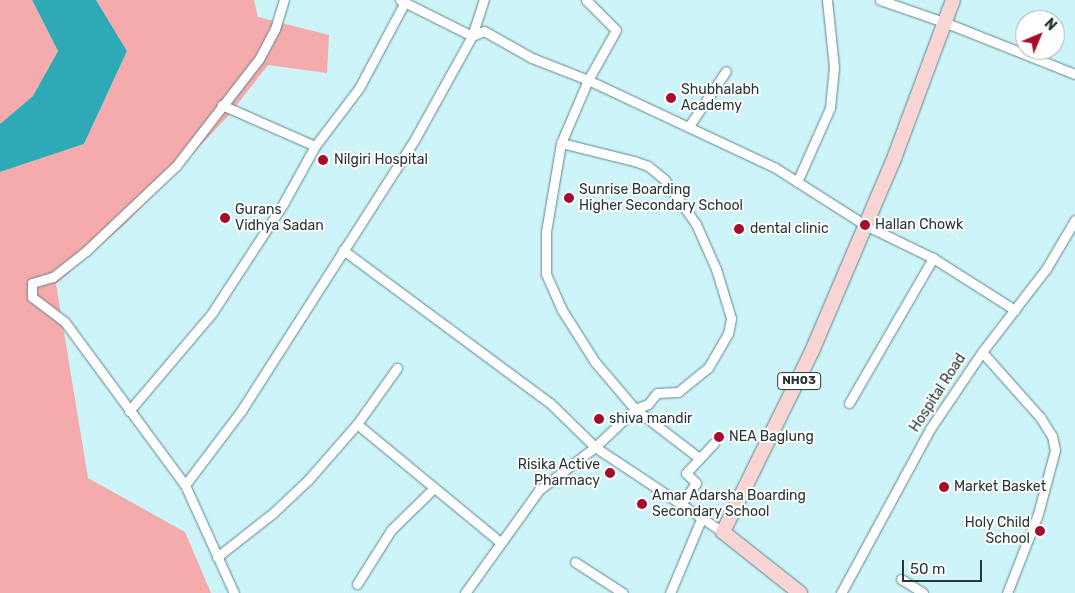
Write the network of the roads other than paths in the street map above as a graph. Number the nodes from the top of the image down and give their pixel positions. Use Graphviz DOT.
graph roads {
  1 [pos="284,0"];
  2 [pos="484,0"];
  3 [pos="827,0"];
  4 [pos="880,0"];
  5 [pos="953,0"];
  6 [pos="402,1"];
  7 [pos="588,1"];
  8 [pos="944,22"];
  9 [pos="472,36"];
  10 [pos="726,71"];
  11 [pos="1075,74"];
  12 [pos="588,80"];
  13 [pos="222,105"];
  14 [pos="689,126"];
  15 [pos="561,143"];
  16 [pos="316,146"];
  17 [pos="797,182"];
  18 [pos="1075,220"];
  19 [pos="865,225"];
  20 [pos="343,250"];
  21 [pos="933,258"];
  22 [pos="1015,310"];
  23 [pos="982,352"];
  24 [pos="397,368"];
  25 [pos="849,403"];
  26 [pos="635,409"];
  27 [pos="129,411"];
  28 [pos="357,424"];
  29 [pos="714,443"];
  30 [pos="595,447"];
  31 [pos="700,458"];
  32 [pos="185,485"];
  33 [pos="434,488"];
  34 [pos="682,503"];
  35 [pos="702,517"];
  36 [pos="723,532"];
  37 [pos="500,542"];
  38 [pos="216,557"];
  39 [pos="575,562"];
  40 [pos="901,579"];
  41 [pos="357,584"];
  42 [pos="234,593"];
  43 [pos="465,593"];
  44 [pos="623,593"];
  45 [pos="670,593"];
  46 [pos="800,593"];
  47 [pos="841,593"];
  48 [pos="923,593"];
  49 [pos="1007,593"];
  1 -- 13 [label="street"];
  2 -- 9 [label="street"];
  3 -- 17 [label="street"];
  4 -- 8 [label="street"];
  5 -- 8 [label="main road, NH03"];
  6 -- 9 [label="street"];
  6 -- 16 [label="street"];
  7 -- 12 [label="street"];
  8 -- 11 [label="street"];
  8 -- 19 [label="main road, NH03"];
  9 -- 12 [label="street"];
  9 -- 20 [label="street"];
  10 -- 14 [label="street"];
  12 -- 14 [label="street"];
  12 -- 15 [label="street"];
  13 -- 16 [label="street"];
  13 -- 27 [label="street"];
  14 -- 17 [label="street"];
  15 -- 26 [label="street"];
  15 -- 26 [label="street"];
  16 -- 27 [label="street"];
  17 -- 19 [label="street"];
  18 -- 22 [label="street, Hospital Road"];
  19 -- 21 [label="street"];
  19 -- 36 [label="main road, NH03"];
  20 -- 30 [label="street"];
  20 -- 32 [label="street"];
  21 -- 22 [label="street"];
  21 -- 25 [label="street"];
  22 -- 23 [label="street, Hospital Road"];
  23 -- 47 [label="street, Hospital Road"];
  23 -- 49 [label="street"];
  24 -- 28 [label="street"];
  26 -- 30 [label="street"];
  26 -- 31 [label="street"];
  27 -- 32 [label="street"];
  28 -- 33 [label="street"];
  28 -- 38 [label="street"];
  29 -- 31 [label="street"];
  30 -- 34 [label="street"];
  30 -- 37 [label="street"];
  31 -- 34 [label="street"];
  32 -- 38 [label="street"];
  33 -- 37 [label="street"];
  33 -- 41 [label="street"];
  34 -- 35 [label="street"];
  35 -- 36 [label="street"];
  35 -- 45 [label="street"];
  36 -- 46 [label="main road"];
  37 -- 43 [label="street"];
  38 -- 42 [label="street"];
  39 -- 44 [label="street"];
  40 -- 48 [label="street"];
}
